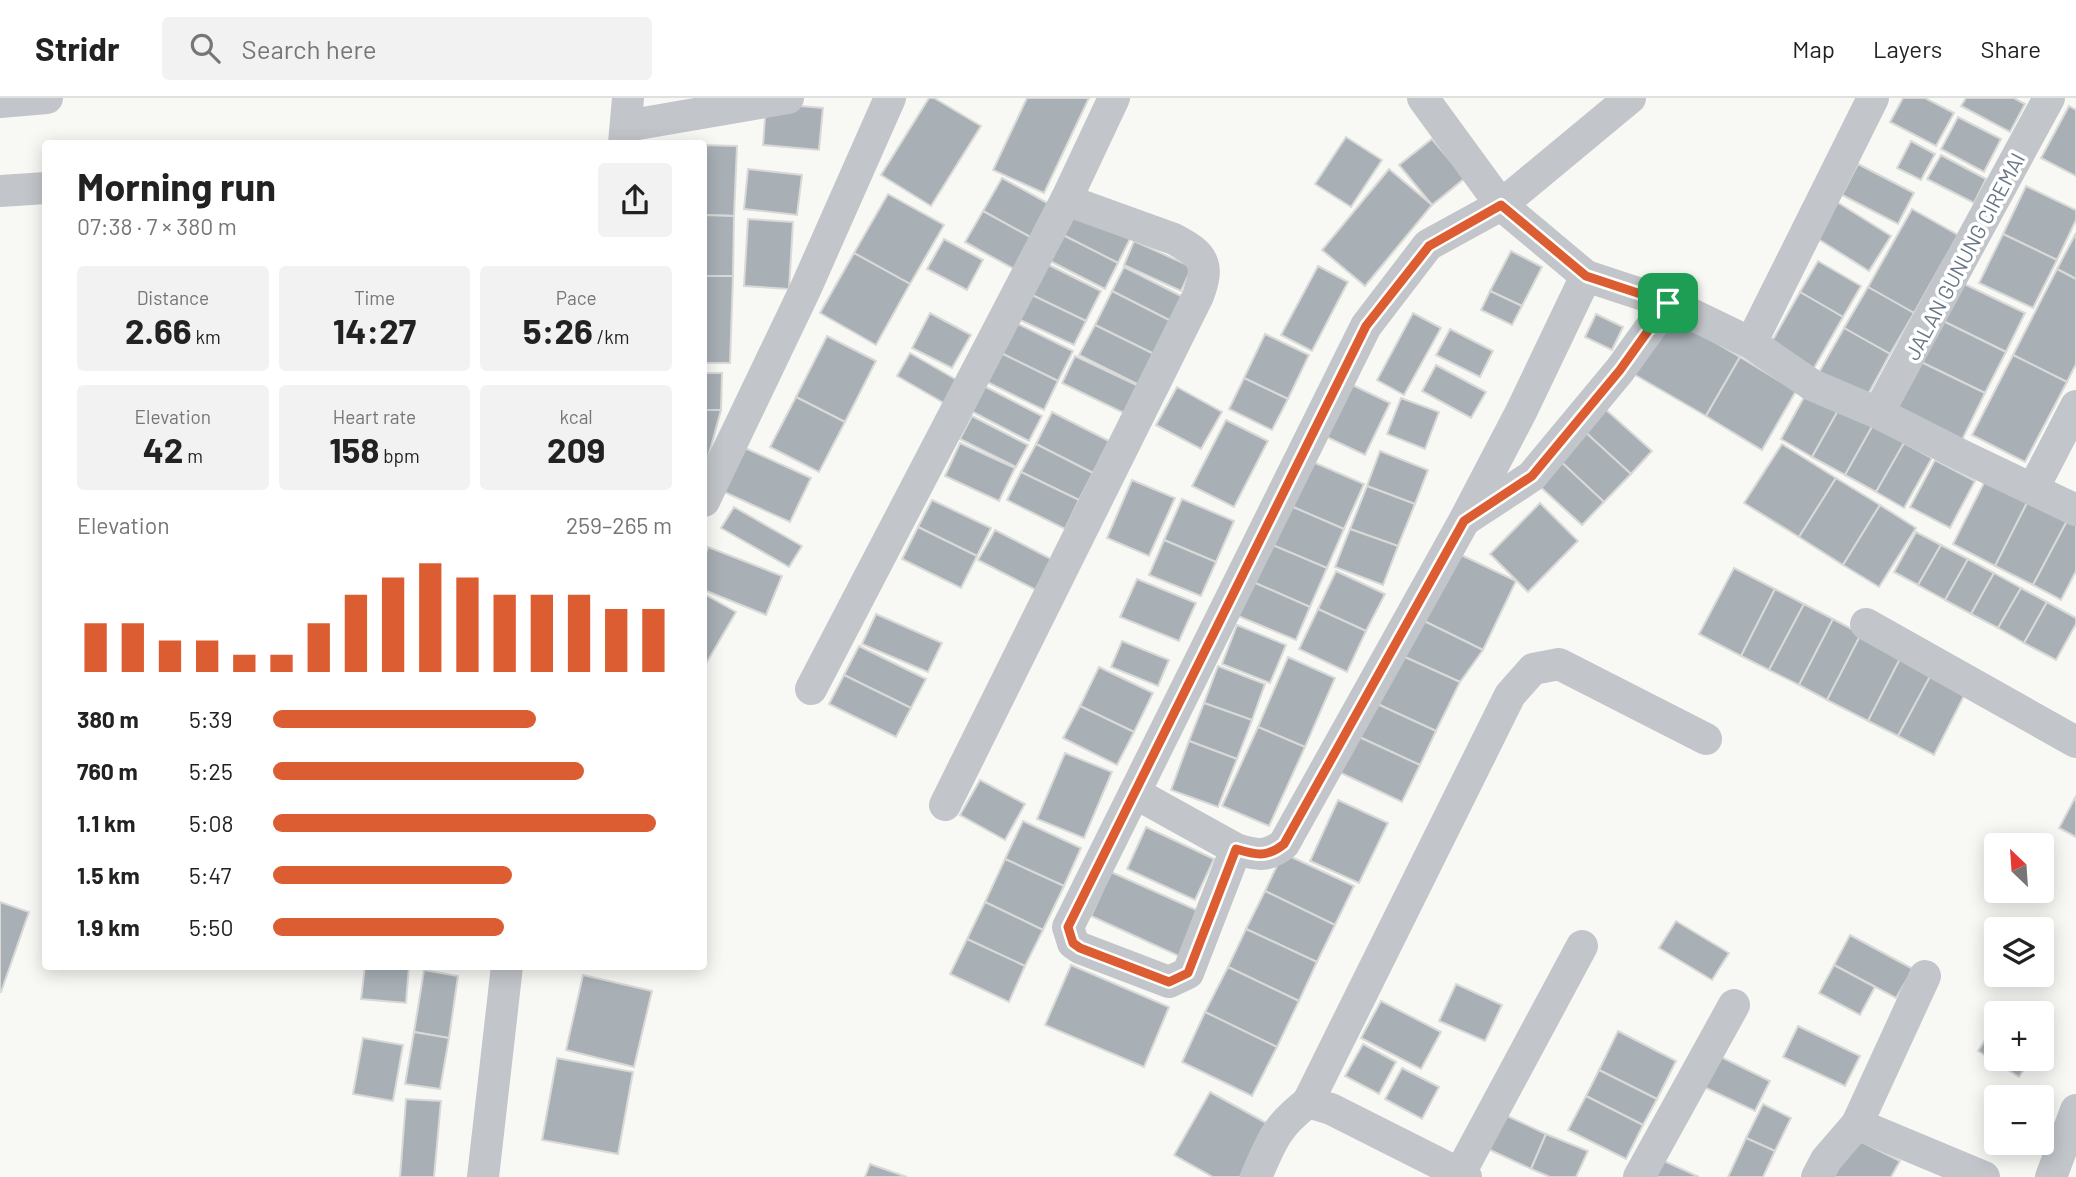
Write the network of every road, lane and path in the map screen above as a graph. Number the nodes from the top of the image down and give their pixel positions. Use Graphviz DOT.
graph roads {
  1 [pos="47,98"];
  2 [pos="788,98"];
  3 [pos="890,98"];
  4 [pos="1114,98"];
  5 [pos="1423,98"];
  6 [pos="1630,98"];
  7 [pos="1873,98"];
  8 [pos="2049,98"];
  9 [pos="0,102"];
  10 [pos="627,119"];
  11 [pos="42,188"];
  12 [pos="0,191"];
  13 [pos="1066,200"];
  14 [pos="1501,205"];
  15 [pos="1586,276"];
  16 [pos="1668,303"];
  17 [pos="1751,344"];
  18 [pos="2076,406"];
  19 [pos="1521,412"];
  20 [pos="1878,413"];
  21 [pos="1563,439"];
  22 [pos="2033,489"];
  23 [pos="707,495"];
  24 [pos="2076,510"];
  25 [pos="1464,521"];
  26 [pos="1866,624"];
  27 [pos="811,689"];
  28 [pos="1706,739"];
  29 [pos="2076,741"];
  30 [pos="1135,793"];
  31 [pos="945,805"];
  32 [pos="1236,849"];
  33 [pos="1582,946"];
  34 [pos="507,970"];
  35 [pos="1925,976"];
  36 [pos="1734,1005"];
  37 [pos="1308,1102"];
  38 [pos="2076,1110"];
  39 [pos="1857,1124"];
  40 [pos="1463,1175"];
  41 [pos="483,1177"];
  42 [pos="1256,1177"];
  43 [pos="1639,1177"];
  44 [pos="1817,1177"];
  45 [pos="1984,1177"];
  46 [pos="2051,1177"];
  1 -- 9 [label="street"];
  2 -- 10 [label="street"];
  3 -- 23 [label="street"];
  4 -- 13 [label="street"];
  5 -- 14 [label="street"];
  6 -- 14 [label="street"];
  7 -- 17 [label="street"];
  8 -- 20 [label="street, JALAN GUNUNG CIREMAI"];
  11 -- 12 [label="street"];
  13 -- 27 [label="street"];
  13 -- 31 [label="street"];
  14 -- 15 [label="street"];
  14 -- 30 [label="street"];
  15 -- 16 [label="street"];
  15 -- 19 [label="street"];
  16 -- 17 [label="street"];
  16 -- 21 [label="street"];
  17 -- 20 [label="street"];
  18 -- 22 [label="street"];
  19 -- 21 [label="street"];
  19 -- 25 [label="street"];
  20 -- 22 [label="street"];
  21 -- 25 [label="street"];
  22 -- 24 [label="street"];
  25 -- 32 [label="street"];
  26 -- 29 [label="street"];
  28 -- 37 [label="street"];
  30 -- 32 [label="street"];
  30 -- 32 [label="street"];
  33 -- 40 [label="street"];
  34 -- 41 [label="street"];
  35 -- 39 [label="street"];
  36 -- 43 [label="street"];
  37 -- 40 [label="street"];
  37 -- 42 [label="street"];
  38 -- 46 [label="street"];
  39 -- 44 [label="street"];
  39 -- 45 [label="street"];
}
